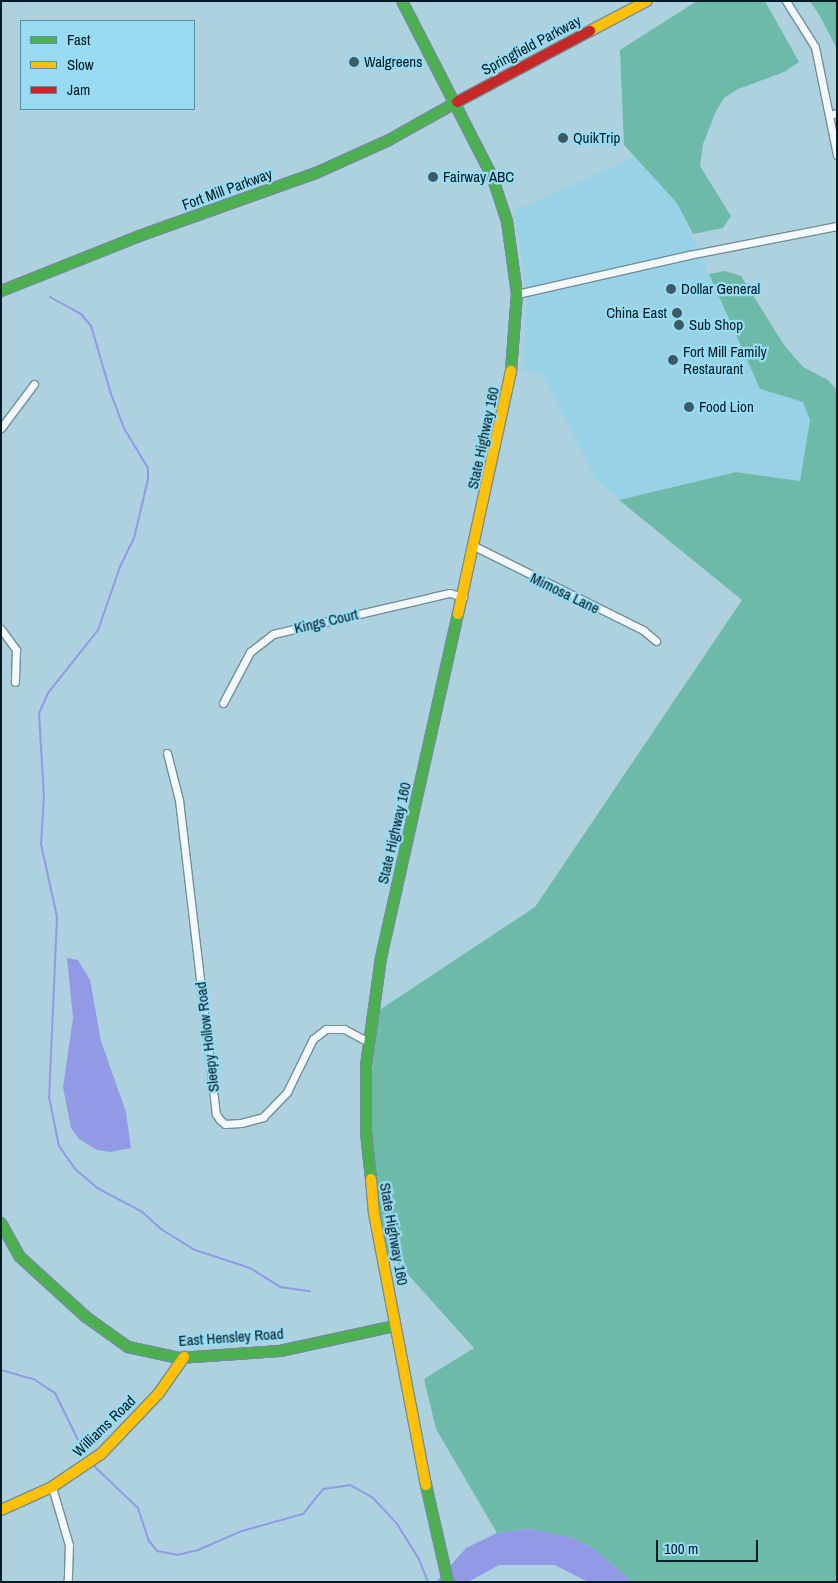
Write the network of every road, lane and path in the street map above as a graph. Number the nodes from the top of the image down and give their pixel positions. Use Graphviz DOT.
graph roads {
  1 [pos="402,1"];
  2 [pos="648,1"];
  3 [pos="786,1"];
  4 [pos="457,102"];
  5 [pos="837,113"];
  6 [pos="829,115"];
  7 [pos="837,155"];
  8 [pos="837,226"];
  9 [pos="1,292"];
  10 [pos="517,294"];
  11 [pos="34,384"];
  12 [pos="1,428"];
  13 [pos="474,546"];
  14 [pos="463,597"];
  15 [pos="1,629"];
  16 [pos="656,641"];
  17 [pos="15,682"];
  18 [pos="223,703"];
  19 [pos="167,754"];
  20 [pos="368,1042"];
  21 [pos="1,1223"];
  22 [pos="394,1326"];
  23 [pos="184,1358"];
  24 [pos="52,1488"];
  25 [pos="1,1510"];
  26 [pos="68,1582"];
  27 [pos="448,1582"];
  1 -- 4 [label="main road, State Highway 160"];
  2 -- 4 [label="main road, Springfield Parkway"];
  3 -- 6 [label="street"];
  4 -- 9 [label="main road, Fort Mill Parkway"];
  4 -- 10 [label="main road, State Highway 160"];
  5 -- 6 [label="street"];
  6 -- 7 [label="street"];
  8 -- 10 [label="street"];
  10 -- 13 [label="main road, State Highway 160"];
  11 -- 12 [label="street"];
  13 -- 14 [label="main road, State Highway 160"];
  13 -- 16 [label="street, Mimosa Lane"];
  14 -- 18 [label="street, Kings Court"];
  14 -- 20 [label="main road, State Highway 160"];
  15 -- 17 [label="street"];
  19 -- 20 [label="street, Sleepy Hollow Road"];
  20 -- 22 [label="main road, State Highway 160"];
  21 -- 23 [label="main road, East Hensley Road"];
  22 -- 23 [label="main road, East Hensley Road"];
  22 -- 27 [label="main road, State Highway 160"];
  23 -- 24 [label="main road, Williams Road"];
  24 -- 25 [label="main road, Williams Road"];
  24 -- 26 [label="street"];
}
